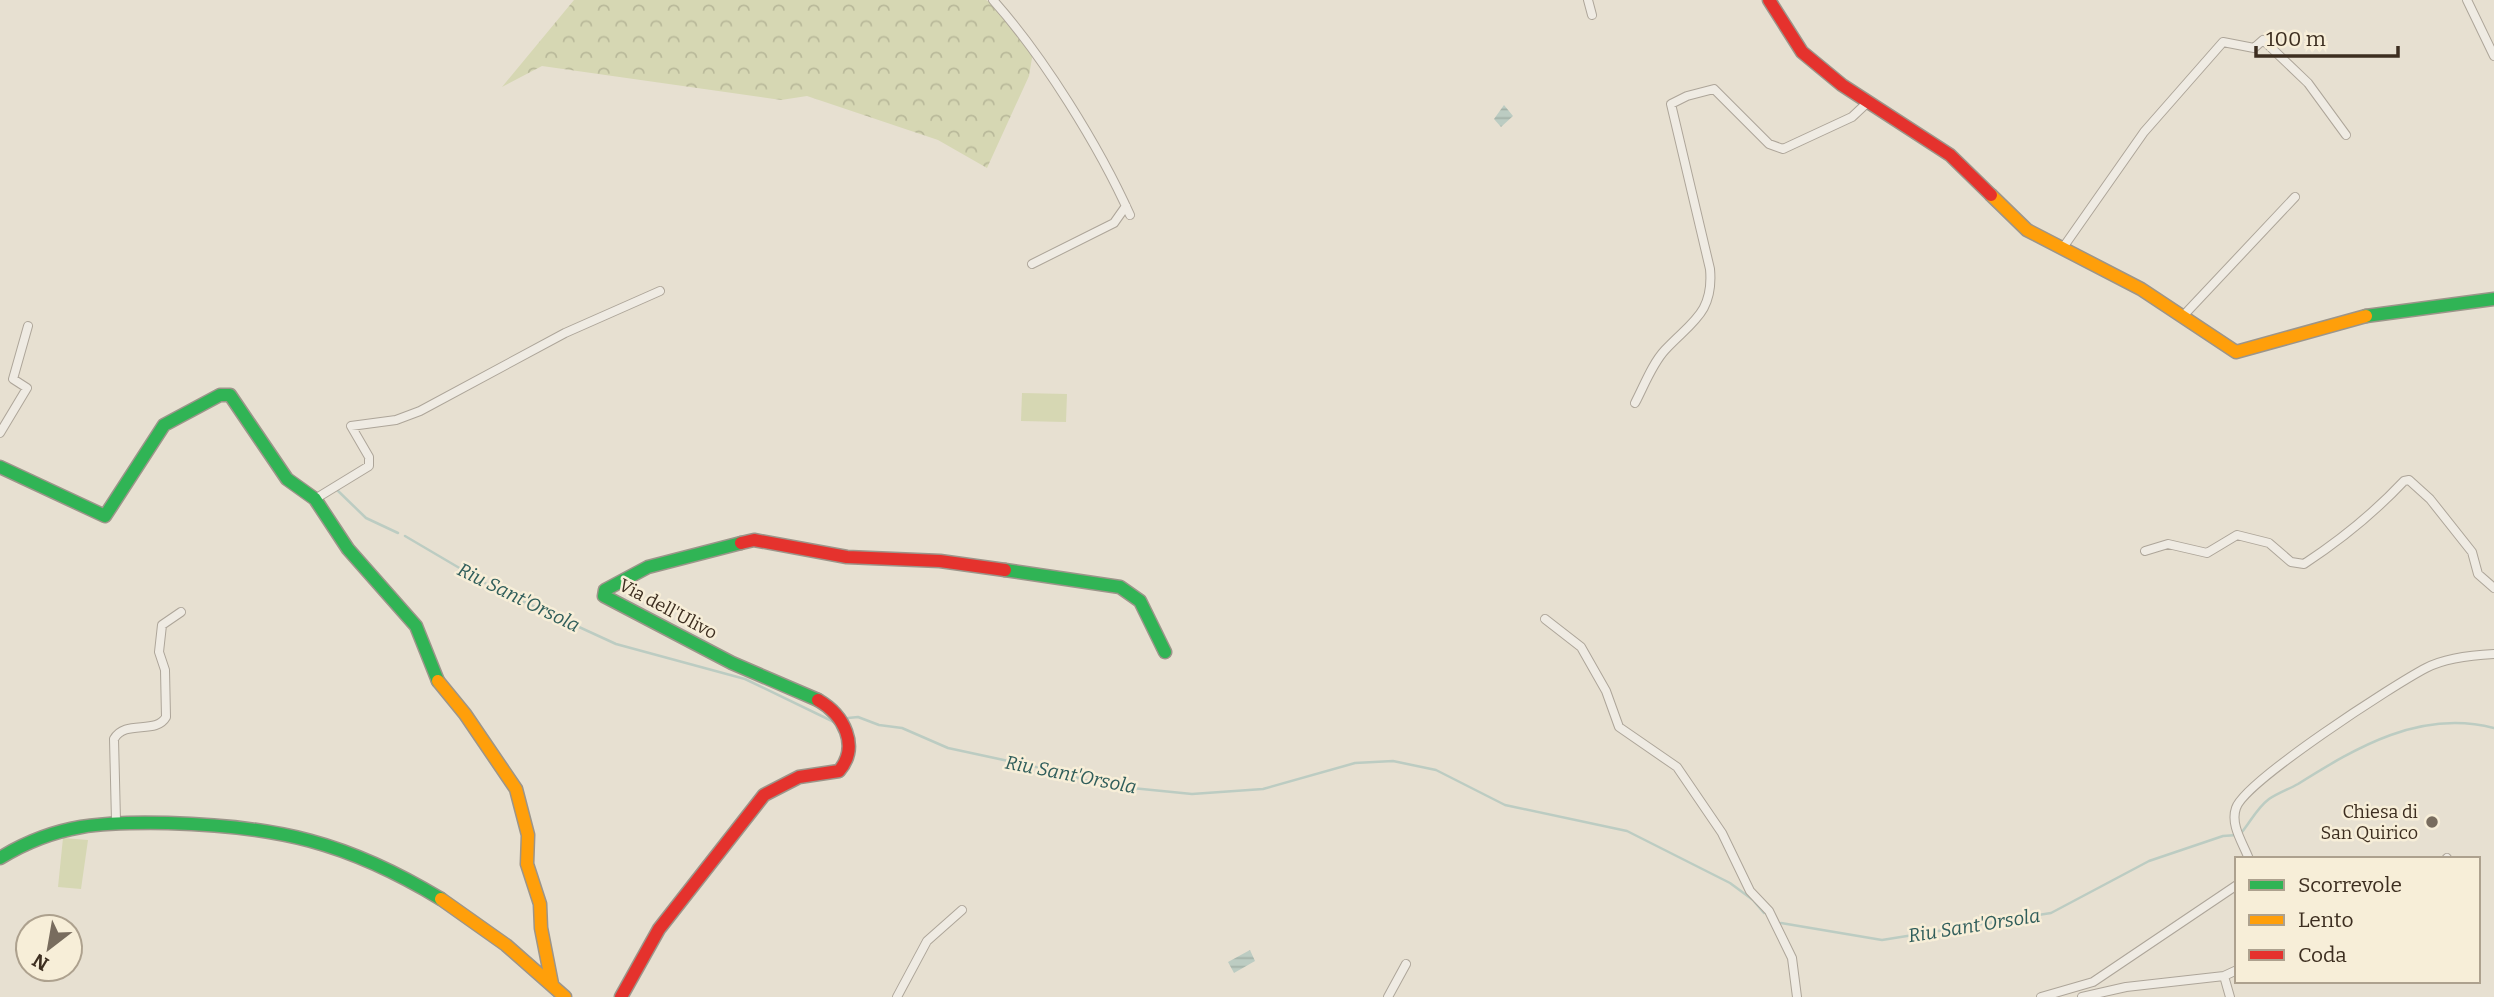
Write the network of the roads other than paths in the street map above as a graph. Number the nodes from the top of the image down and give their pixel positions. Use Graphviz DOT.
graph roads {
  1 [pos="993,0"];
  2 [pos="1588,0"];
  3 [pos="1769,0"];
  4 [pos="2467,0"];
  5 [pos="1592,15"];
  6 [pos="2494,56"];
  7 [pos="1868,103"];
  8 [pos="2346,135"];
  9 [pos="2295,197"];
  10 [pos="2062,249"];
  11 [pos="1032,264"];
  12 [pos="660,290"];
  13 [pos="2494,299"];
  14 [pos="2183,316"];
  15 [pos="28,326"];
  16 [pos="1634,402"];
  17 [pos="0,433"];
  18 [pos="0,467"];
  19 [pos="315,499"];
  20 [pos="2145,551"];
  21 [pos="2494,588"];
  22 [pos="181,612"];
  23 [pos="1545,619"];
  24 [pos="1165,652"];
  25 [pos="2494,654"];
  26 [pos="116,821"];
  27 [pos="2249,857"];
  28 [pos="0,858"];
  29 [pos="2235,886"];
  30 [pos="962,910"];
  31 [pos="1406,964"];
  32 [pos="2235,971"];
  33 [pos="2224,976"];
  34 [pos="552,984"];
  35 [pos="2057,993"];
  36 [pos="565,997"];
  37 [pos="621,997"];
  38 [pos="898,997"];
  39 [pos="1388,997"];
  40 [pos="1797,997"];
  41 [pos="2041,997"];
  42 [pos="2082,997"];
  43 [pos="2230,997"];
  1 -- 11 [label="street"];
  2 -- 5 [label="street"];
  3 -- 7 [label="street"];
  4 -- 6 [label="street"];
  7 -- 10 [label="street"];
  7 -- 16 [label="street"];
  8 -- 10 [label="street"];
  9 -- 14 [label="street"];
  10 -- 14 [label="street"];
  12 -- 19 [label="street"];
  13 -- 14 [label="street"];
  15 -- 17 [label="street"];
  18 -- 19 [label="street"];
  19 -- 34 [label="street"];
  20 -- 21 [label="street"];
  22 -- 26 [label="street"];
  23 -- 40 [label="street"];
  24 -- 37 [label="street, Via dell'Ulivo"];
  25 -- 27 [label="street"];
  26 -- 28 [label="street"];
  26 -- 34 [label="street"];
  29 -- 35 [label="street"];
  30 -- 38 [label="street"];
  31 -- 39 [label="street"];
  32 -- 33 [label="street"];
  33 -- 42 [label="street"];
  33 -- 43 [label="street"];
  34 -- 36 [label="street"];
  35 -- 41 [label="street"];
  35 -- 42 [label="street"];
}
